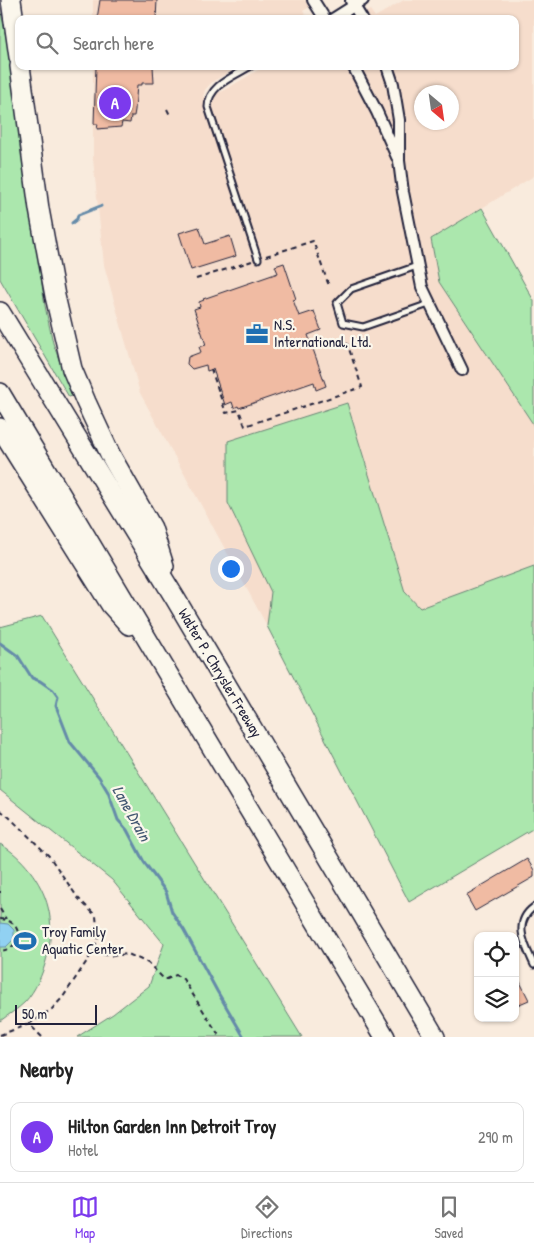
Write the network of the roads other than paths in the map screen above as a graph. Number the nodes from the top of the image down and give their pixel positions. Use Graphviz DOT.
graph roads {
  1 [pos="11,0"];
  2 [pos="313,0"];
  3 [pos="356,2"];
  4 [pos="322,15"];
  5 [pos="338,15"];
  6 [pos="361,15"];
  7 [pos="15,28"];
  8 [pos="21,70"];
  9 [pos="245,70"];
  10 [pos="355,70"];
  11 [pos="387,70"];
  12 [pos="399,160"];
  13 [pos="258,259"];
  14 [pos="418,266"];
  15 [pos="429,304"];
  16 [pos="0,312"];
  17 [pos="462,370"];
  18 [pos="0,393"];
  19 [pos="0,428"];
  20 [pos="175,598"];
  21 [pos="158,658"];
  22 [pos="534,907"];
  23 [pos="534,965"];
  24 [pos="385,1037"];
  25 [pos="435,1037"];
  1 -- 7 [label="highway"];
  2 -- 4 [label="street"];
  3 -- 5 [label="street"];
  3 -- 6 [label="street"];
  8 -- 20 [label="highway"];
  9 -- 13 [label="lane"];
  10 -- 12 [label="street"];
  11 -- 12 [label="street"];
  12 -- 14 [label="street"];
  14 -- 15 [label="street"];
  14 -- 15 [label="lane"];
  15 -- 17 [label="street"];
  16 -- 20 [label="highway, Walter P. Chrysler Freeway"];
  18 -- 21 [label="highway"];
  19 -- 21 [label="highway"];
  20 -- 25 [label="highway, Walter P. Chrysler Freeway"];
  21 -- 24 [label="highway"];
  22 -- 23 [label="lane"];
}
